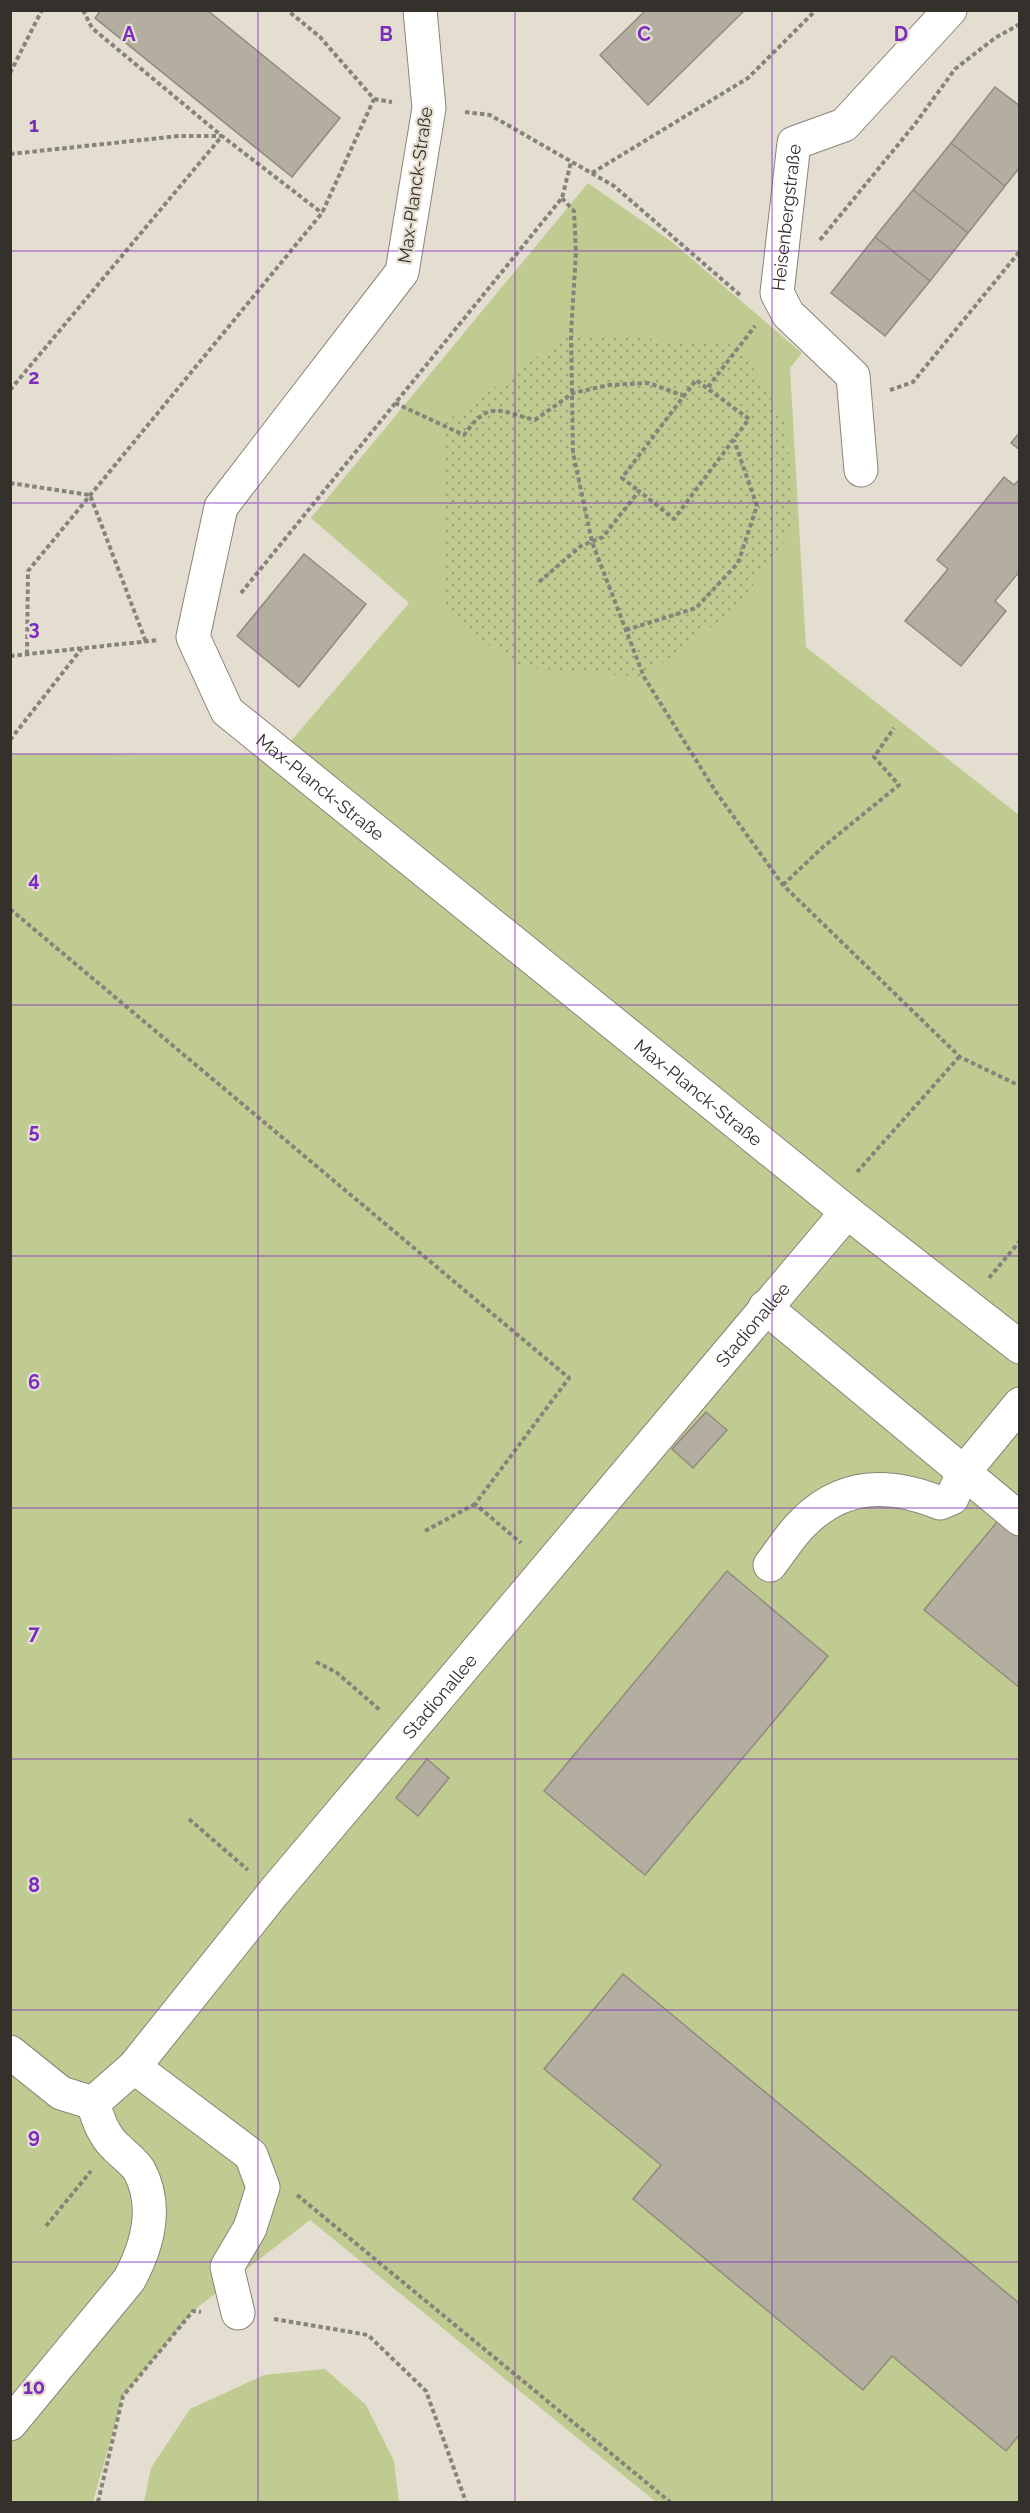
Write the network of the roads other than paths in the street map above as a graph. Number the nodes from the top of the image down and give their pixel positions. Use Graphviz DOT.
graph roads {
  1 [pos="420,10"];
  2 [pos="950,10"];
  3 [pos="861,470"];
  4 [pos="847,1212"];
  5 [pos="765,1307"];
  6 [pos="1020,1347"];
  7 [pos="1020,1404"];
  8 [pos="963,1473"];
  9 [pos="1020,1519"];
  10 [pos="770,1565"];
  11 [pos="10,2052"];
  12 [pos="134,2067"];
  13 [pos="93,2103"];
  14 [pos="238,2313"];
  15 [pos="10,2424"];
  1 -- 4 [label="street, Max-Planck-Straße"];
  2 -- 3 [label="street, Heisenbergstraße"];
  4 -- 5 [label="street, Stadionallee"];
  4 -- 6 [label="street, Max-Planck-Straße"];
  5 -- 8 [label="street"];
  5 -- 12 [label="street, Stadionallee"];
  7 -- 8 [label="street"];
  8 -- 9 [label="street"];
  8 -- 10 [label="street"];
  11 -- 13 [label="street"];
  12 -- 13 [label="street, Stadionallee"];
  12 -- 14 [label="street"];
  13 -- 15 [label="street"];
}
